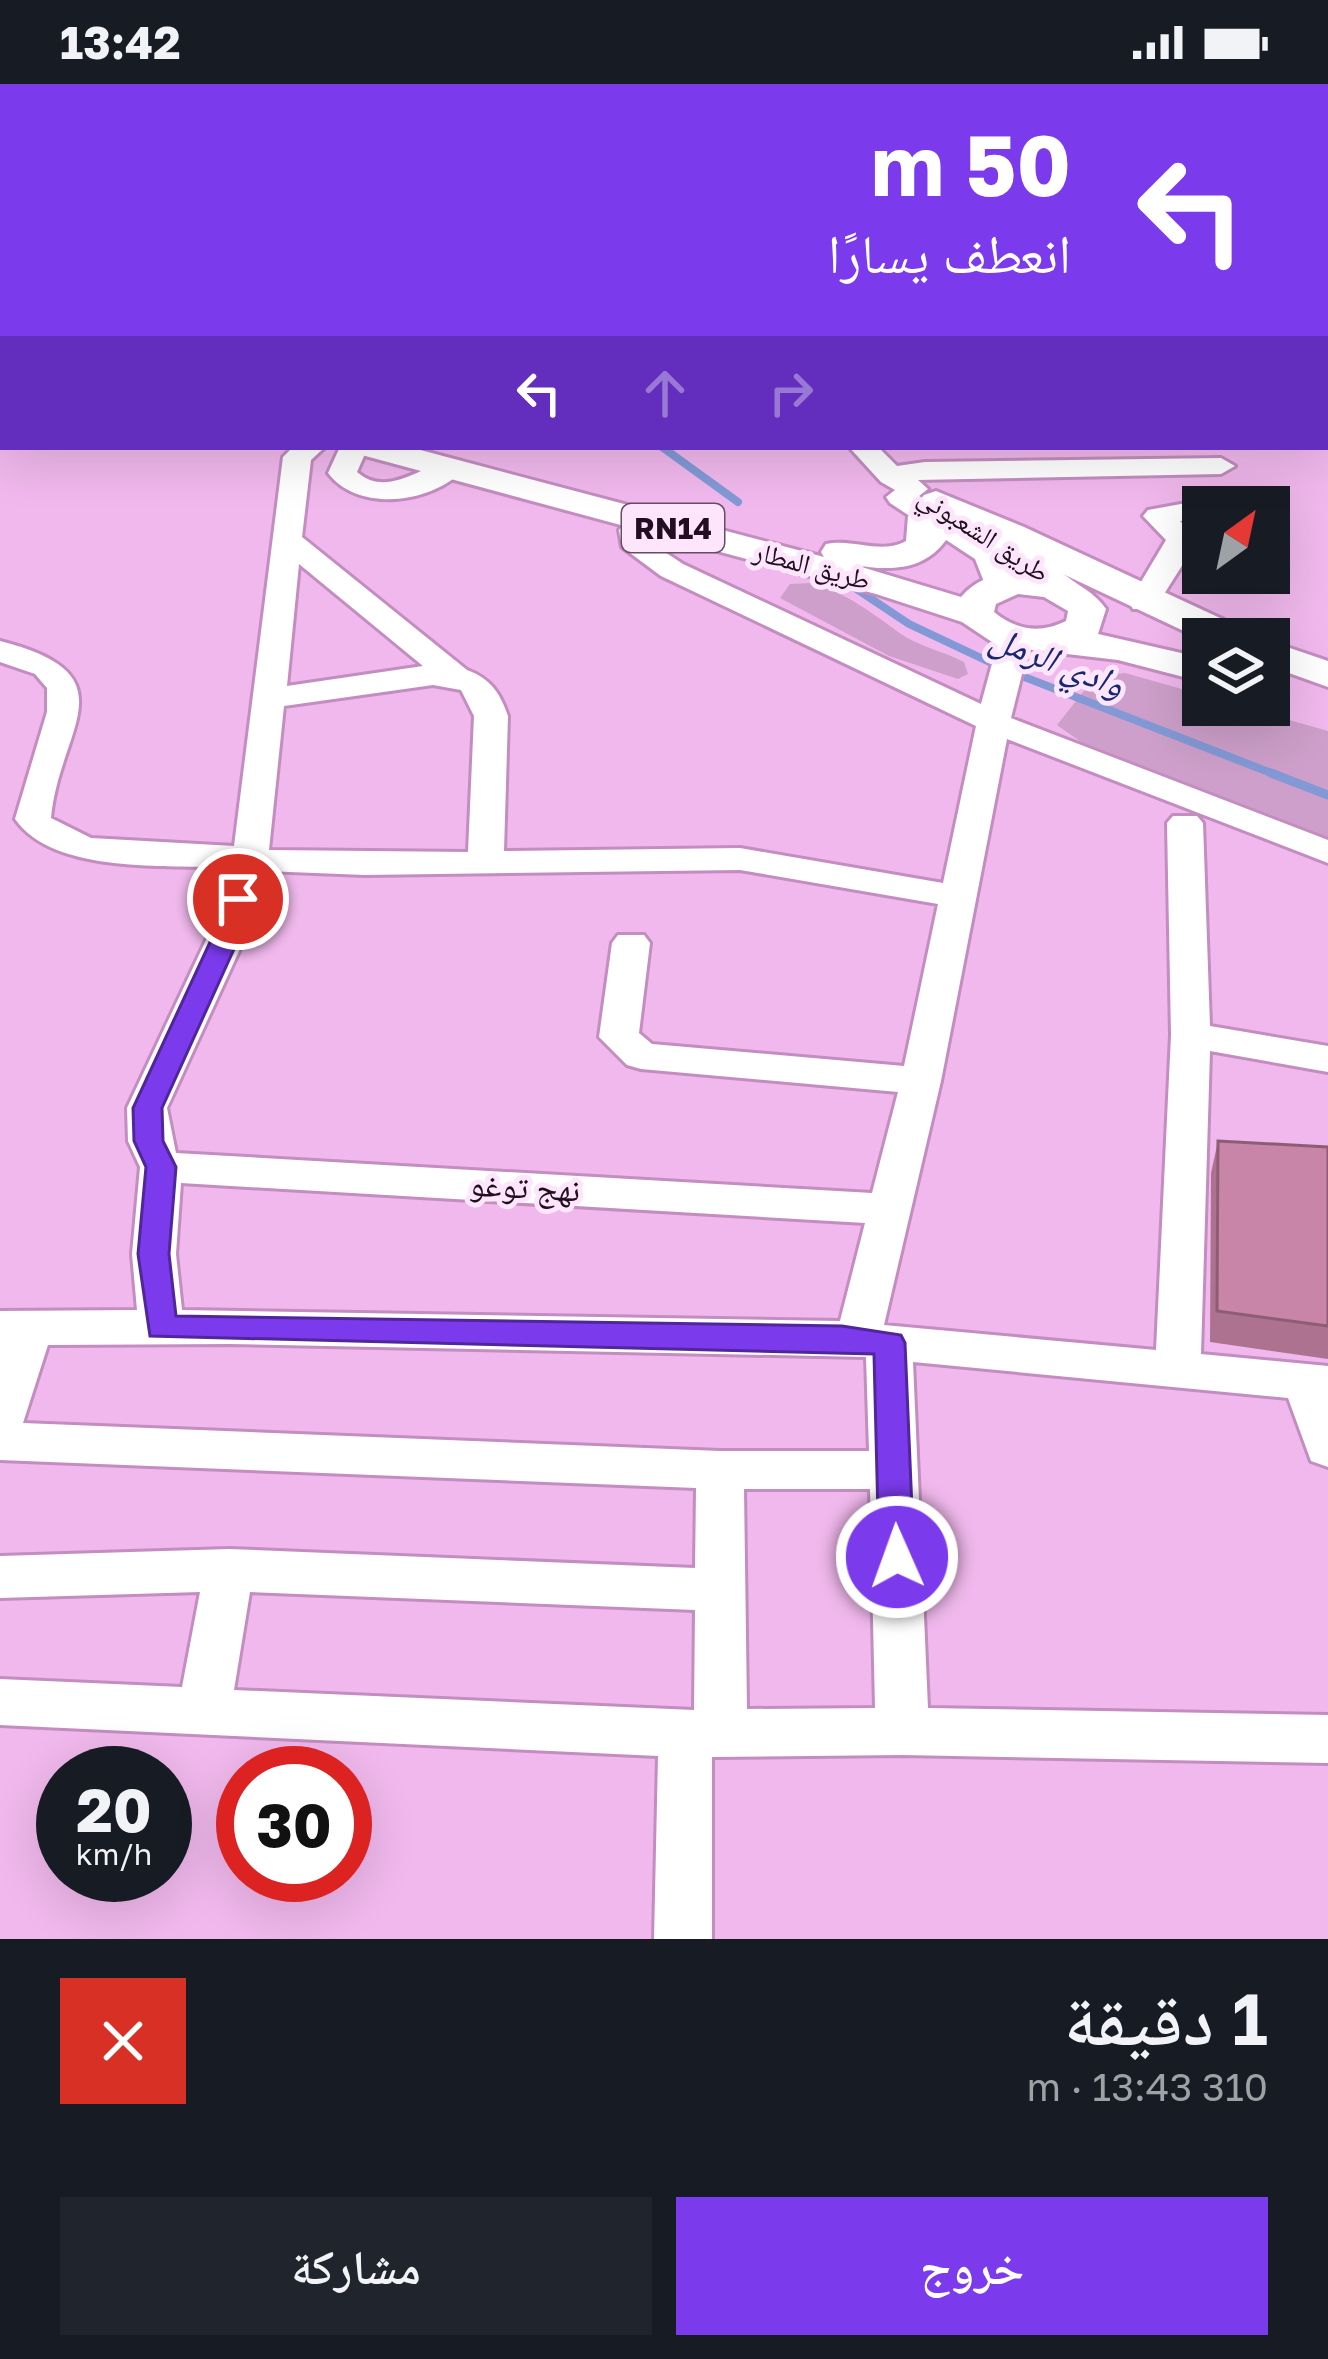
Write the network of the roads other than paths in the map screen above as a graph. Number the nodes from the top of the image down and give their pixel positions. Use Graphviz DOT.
graph roads {
  1 [pos="306,450"];
  2 [pos="353,450"];
  3 [pos="866,450"];
  4 [pos="424,453"];
  5 [pos="1221,466"];
  6 [pos="891,476"];
  7 [pos="931,509"];
  8 [pos="1182,512"];
  9 [pos="644,520"];
  10 [pos="289,540"];
  11 [pos="831,551"];
  12 [pos="768,553"];
  13 [pos="990,596"];
  14 [pos="734,598"];
  15 [pos="1077,598"];
  16 [pos="1144,602"];
  17 [pos="1183,618"];
  18 [pos="1030,639"];
  19 [pos="1182,641"];
  20 [pos="0,651"];
  21 [pos="1290,661"];
  22 [pos="1182,664"];
  23 [pos="1290,673"];
  24 [pos="1328,675"];
  25 [pos="456,677"];
  26 [pos="1328,684"];
  27 [pos="1290,694"];
  28 [pos="272,698"];
  29 [pos="1328,704"];
  30 [pos="992,735"];
  31 [pos="1185,823"];
  32 [pos="1328,852"];
  33 [pos="250,859"];
  34 [pos="486,861"];
  35 [pos="1328,876"];
  36 [pos="959,897"];
  37 [pos="631,944"];
  38 [pos="1190,1035"];
  39 [pos="1328,1059"];
  40 [pos="921,1082"];
  41 [pos="161,1167"];
  42 [pos="890,1209"];
  43 [pos="15,1328"];
  44 [pos="161,1328"];
  45 [pos="874,1341"];
  46 [pos="1178,1367"];
  47 [pos="1317,1383"];
  48 [pos="0,1422"];
  49 [pos="0,1441"];
  50 [pos="1328,1448"];
  51 [pos="720,1470"];
  52 [pos="894,1470"];
  53 [pos="229,1570"];
  54 [pos="0,1577"];
  55 [pos="721,1590"];
  56 [pos="0,1702"];
  57 [pos="204,1709"];
  58 [pos="902,1731"];
  59 [pos="703,1734"];
  60 [pos="1328,1739"];
  61 [pos="683,1939"];
  1 -- 10 [label="street"];
  2 -- 4 [label="street"];
  3 -- 6 [label="street, طريق الشعبوني"];
  4 -- 9 [label="main road, طريق المطار / RN14"];
  4 -- 11 [label="main road, طريق المطار / RN14"];
  5 -- 6 [label="street"];
  6 -- 7 [label="street, طريق الشعبوني"];
  7 -- 11 [label="main road"];
  7 -- 13 [label="street, طريق الشعبوني"];
  7 -- 15 [label="street, طريق الشعبوني"];
  7 -- 16 [label="main road"];
  8 -- 16 [label="street"];
  9 -- 12 [label="main road, طريق المطار / RN14"];
  9 -- 14 [label="street"];
  10 -- 25 [label="street"];
  10 -- 28 [label="street"];
  11 -- 13 [label="main road, طريق المطار / RN14"];
  12 -- 13 [label="main road, طريق المطار / RN14"];
  12 -- 14 [label="street"];
  13 -- 15 [label="main road, RN14"];
  13 -- 18 [label="main road, RN14"];
  14 -- 30 [label="street"];
  15 -- 18 [label="main road"];
  15 -- 19 [label="main road, RN14"];
  16 -- 17 [label="main road"];
  18 -- 22 [label="main road, RN14"];
  18 -- 30 [label="street"];
  20 -- 33 [label="street"];
  21 -- 24 [label="main road"];
  23 -- 26 [label="main road"];
  25 -- 28 [label="street"];
  25 -- 34 [label="street"];
  27 -- 29 [label="main road"];
  28 -- 33 [label="street"];
  30 -- 31 [label="street"];
  30 -- 32 [label="street"];
  30 -- 36 [label="street"];
  31 -- 35 [label="street"];
  31 -- 38 [label="street"];
  33 -- 34 [label="street"];
  33 -- 41 [label="street"];
  34 -- 36 [label="street"];
  36 -- 40 [label="street"];
  37 -- 40 [label="street"];
  38 -- 39 [label="street"];
  38 -- 46 [label="street"];
  40 -- 42 [label="street"];
  41 -- 42 [label="street, نهج توغو"];
  41 -- 44 [label="street"];
  42 -- 45 [label="street"];
  43 -- 44 [label="street"];
  43 -- 48 [label="street"];
  44 -- 45 [label="street"];
  45 -- 46 [label="street"];
  45 -- 52 [label="street"];
  46 -- 47 [label="street"];
  47 -- 50 [label="street"];
  49 -- 51 [label="street"];
  51 -- 52 [label="street"];
  51 -- 55 [label="street"];
  52 -- 58 [label="street"];
  53 -- 54 [label="street"];
  53 -- 55 [label="street"];
  53 -- 57 [label="street"];
  55 -- 59 [label="street"];
  56 -- 57 [label="street"];
  57 -- 59 [label="street"];
  58 -- 59 [label="street"];
  58 -- 60 [label="street"];
  59 -- 61 [label="street"];
}
